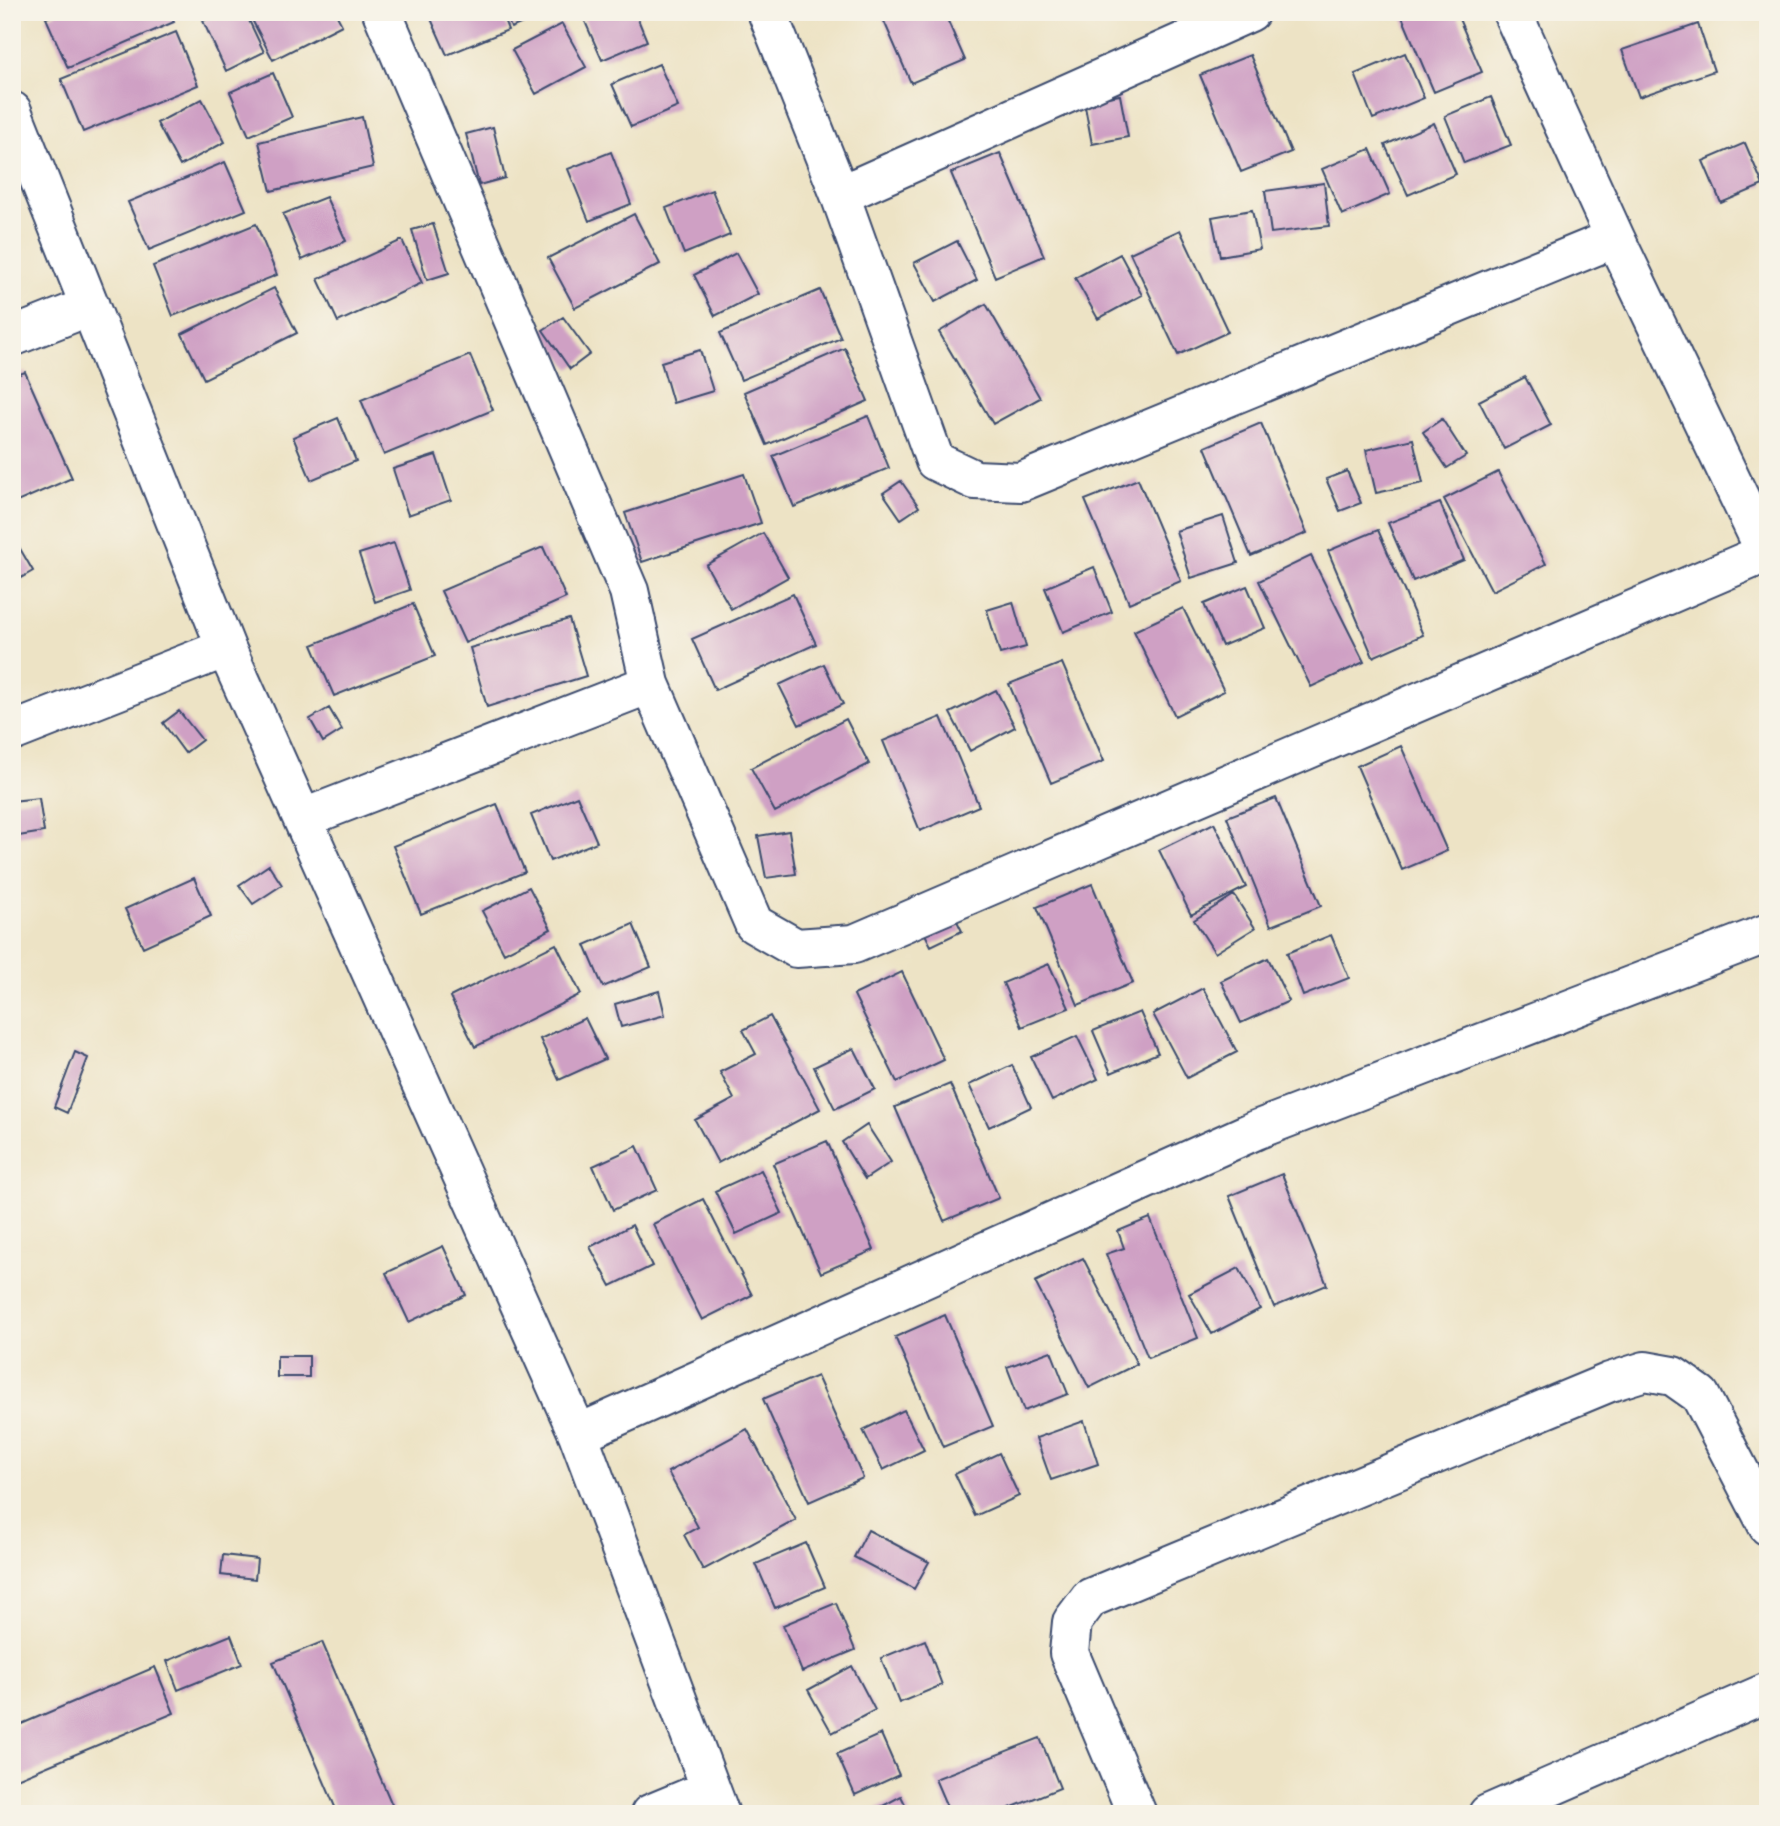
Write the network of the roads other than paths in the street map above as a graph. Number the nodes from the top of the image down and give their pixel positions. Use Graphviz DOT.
graph roads {
  1 [pos="382,12"];
  2 [pos="767,12"];
  3 [pos="1250,12"];
  4 [pos="1512,12"];
  5 [pos="12,111"];
  6 [pos="840,195"];
  7 [pos="1615,238"];
  8 [pos="90,306"];
  9 [pos="12,337"];
  10 [pos="1767,552"];
  11 [pos="226,648"];
  12 [pos="650,684"];
  13 [pos="12,732"];
  14 [pos="304,818"];
  15 [pos="1768,933"];
  16 [pos="578,1434"];
  17 [pos="1768,1526"];
  18 [pos="1768,1692"];
  19 [pos="715,1801"];
  20 [pos="650,1814"];
  21 [pos="1138,1814"];
  22 [pos="1488,1814"];
  1 -- 12 [label="street"];
  2 -- 6 [label="street"];
  3 -- 6 [label="street"];
  4 -- 7 [label="street"];
  5 -- 8 [label="street"];
  6 -- 7 [label="street"];
  7 -- 10 [label="street"];
  8 -- 9 [label="street"];
  8 -- 11 [label="street"];
  10 -- 12 [label="street"];
  11 -- 13 [label="street"];
  11 -- 14 [label="street"];
  12 -- 14 [label="street"];
  14 -- 16 [label="street"];
  15 -- 16 [label="street"];
  16 -- 19 [label="street"];
  17 -- 21 [label="street"];
  18 -- 22 [label="street"];
  19 -- 20 [label="street"];
}
